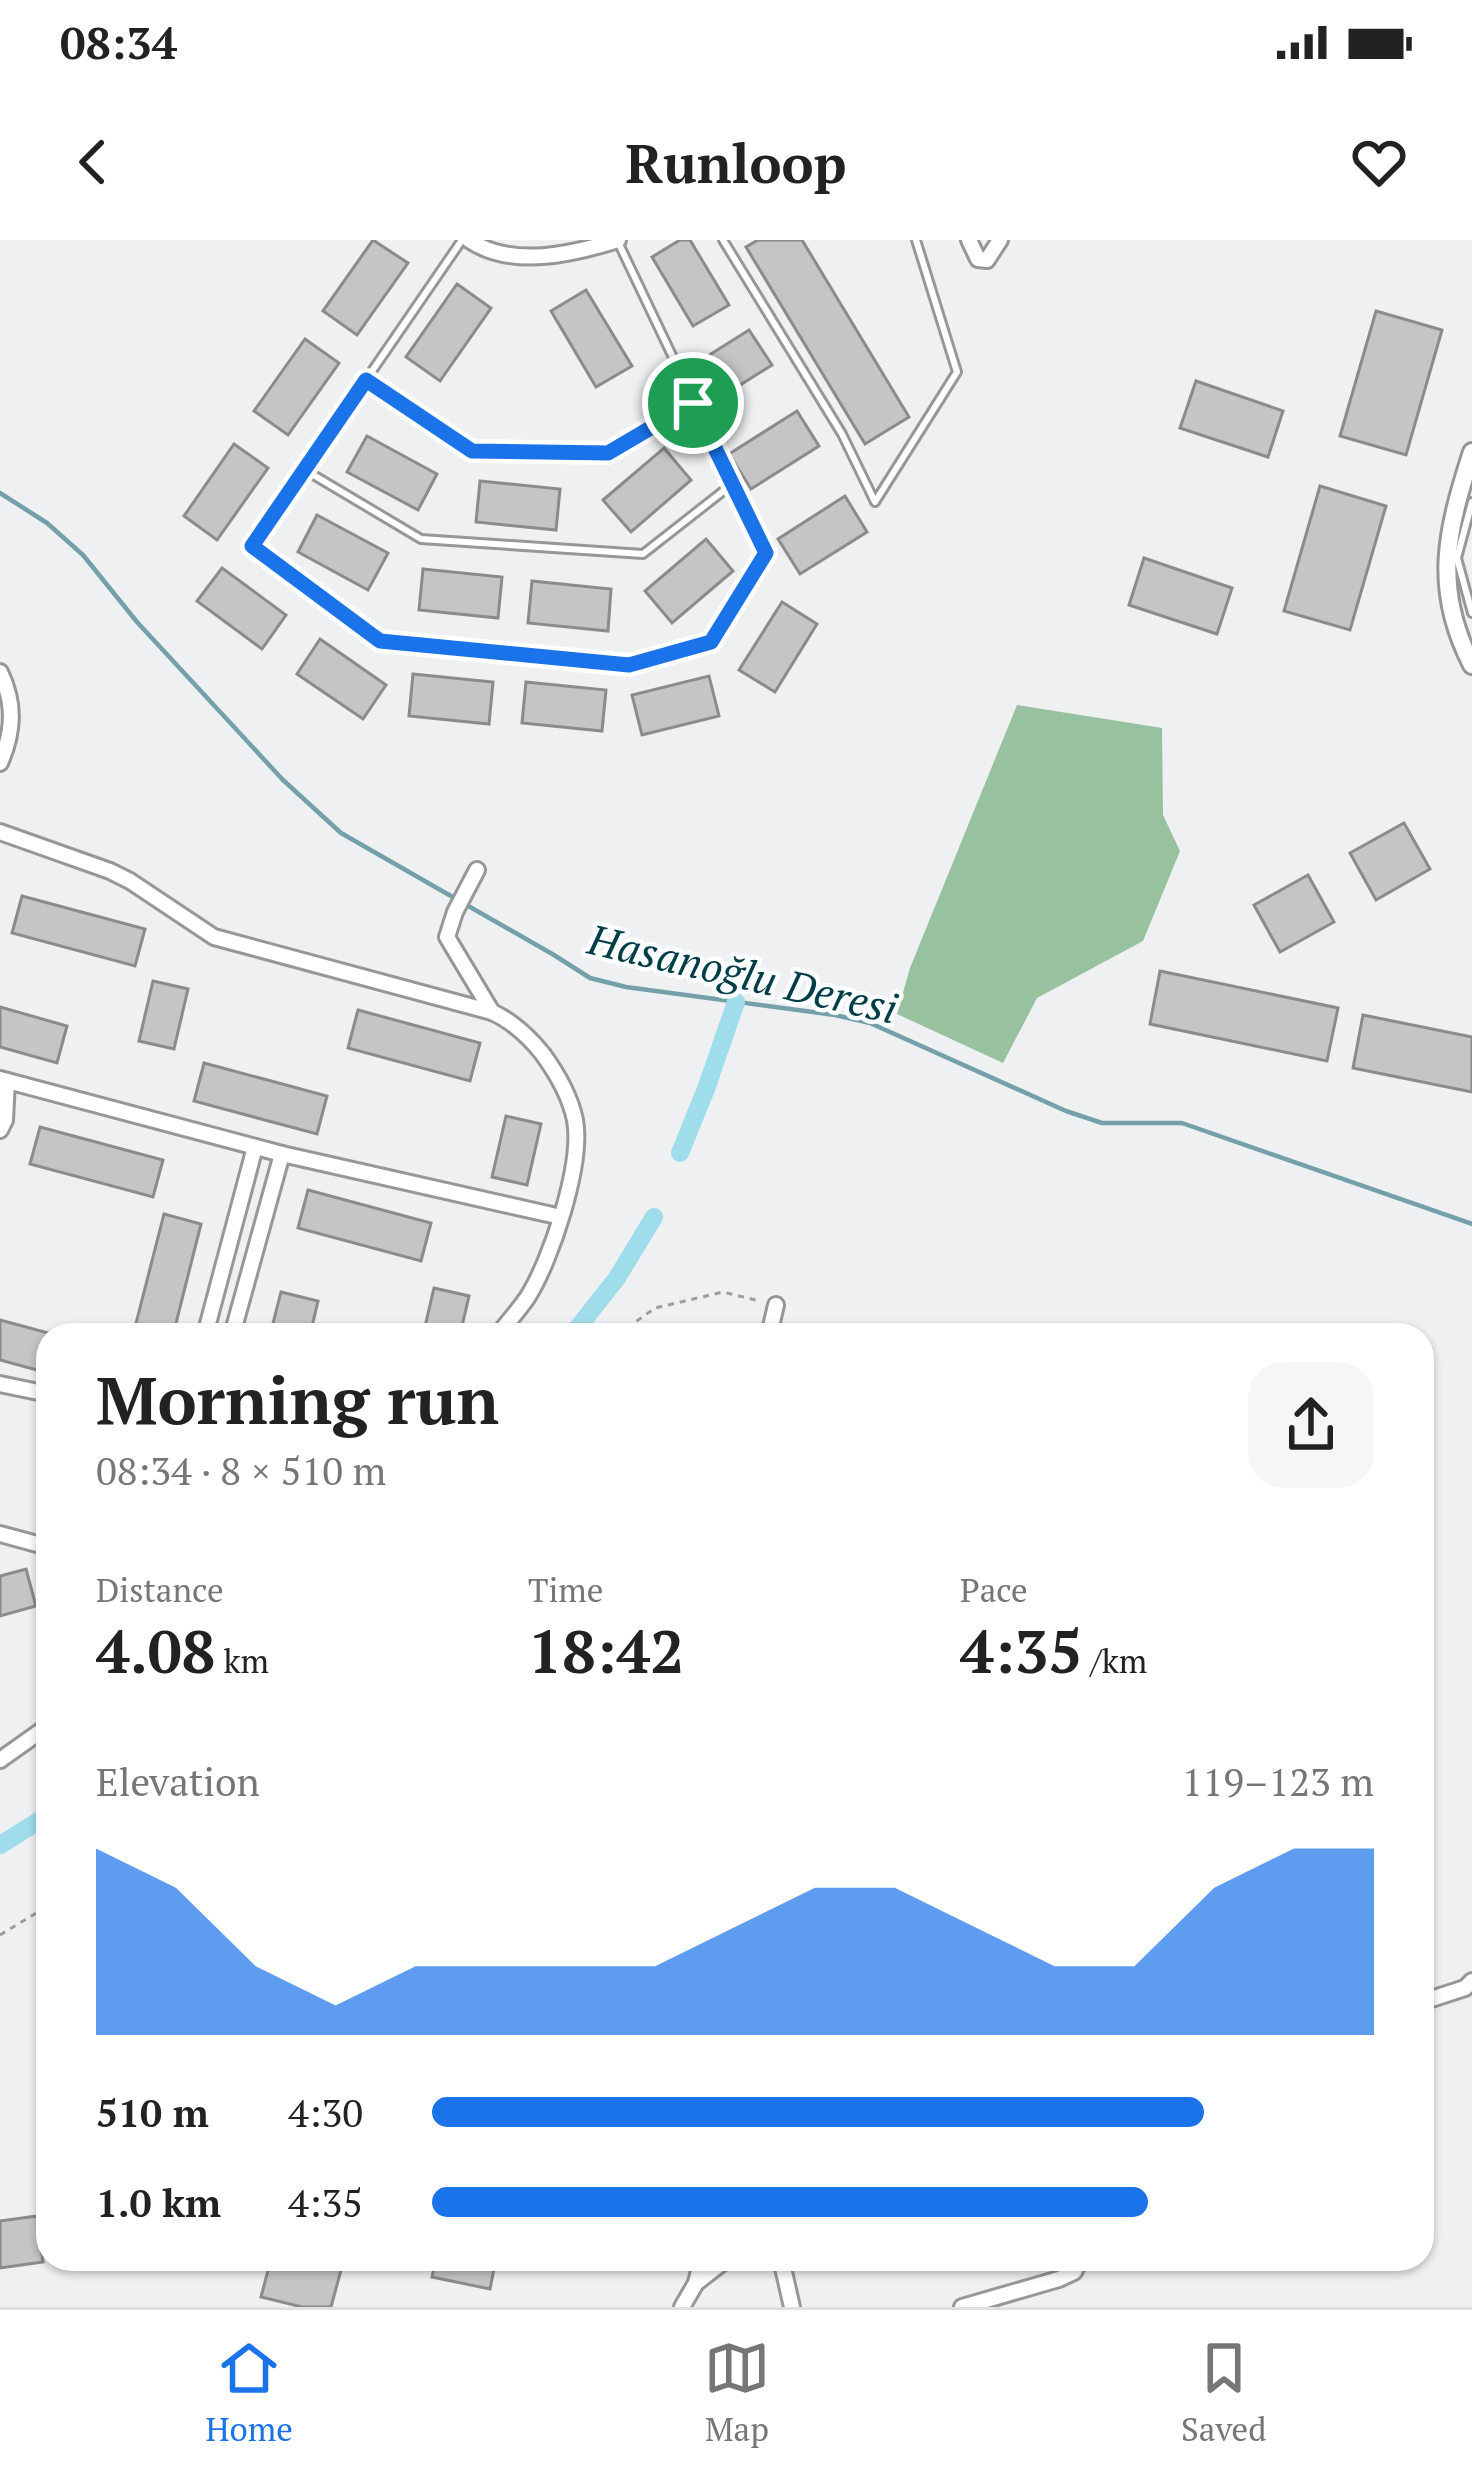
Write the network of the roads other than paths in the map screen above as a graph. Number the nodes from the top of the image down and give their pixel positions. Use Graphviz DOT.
graph roads {
  1 [pos="465,240"];
  2 [pos="618,240"];
  3 [pos="723,240"];
  4 [pos="916,240"];
  5 [pos="969,240"];
  6 [pos="1000,240"];
  7 [pos="366,380"];
  8 [pos="693,403"];
  9 [pos="1472,452"];
  10 [pos="304,470"];
  11 [pos="731,485"];
  12 [pos="1472,502"];
  13 [pos="1472,613"];
  14 [pos="1472,665"];
  15 [pos="0,671"];
  16 [pos="0,763"];
  17 [pos="0,832"];
  18 [pos="477,870"];
  19 [pos="492,1012"];
  20 [pos="4,1080"];
  21 [pos="0,1130"];
  22 [pos="255,1147"];
  23 [pos="282,1154"];
  24 [pos="561,1217"];
  25 [pos="776,1305"];
  26 [pos="208,1323"];
  27 [pos="235,1323"];
  28 [pos="507,1323"];
  29 [pos="772,1323"];
  30 [pos="0,1384"];
  31 [pos="36,1392"];
  32 [pos="0,1534"];
  33 [pos="36,1544"];
  34 [pos="36,1734"];
  35 [pos="0,1760"];
  36 [pos="1472,1981"];
  37 [pos="1434,1998"];
  38 [pos="700,2271"];
  39 [pos="712,2271"];
  40 [pos="784,2271"];
  41 [pos="1076,2271"];
  42 [pos="697,2283"];
  43 [pos="682,2307"];
  44 [pos="792,2307"];
  45 [pos="962,2307"];
  1 -- 2 [label="street"];
  1 -- 7 [label="lane"];
  2 -- 8 [label="lane"];
  3 -- 4 [label="lane"];
  5 -- 6 [label="street"];
  7 -- 8 [label="lane"];
  7 -- 10 [label="lane"];
  8 -- 11 [label="lane"];
  9 -- 14 [label="street"];
  10 -- 11 [label="lane"];
  10 -- 11 [label="lane"];
  12 -- 13 [label="lane"];
  15 -- 16 [label="street"];
  17 -- 19 [label="street"];
  18 -- 19 [label="street"];
  19 -- 24 [label="street"];
  20 -- 21 [label="street"];
  20 -- 22 [label="street"];
  22 -- 23 [label="street"];
  22 -- 26 [label="street"];
  23 -- 24 [label="street"];
  23 -- 27 [label="street"];
  24 -- 28 [label="street"];
  25 -- 29 [label="street"];
  30 -- 31 [label="street"];
  32 -- 33 [label="street"];
  34 -- 35 [label="street"];
  36 -- 37 [label="street"];
  38 -- 42 [label="street"];
  39 -- 42 [label="street"];
  40 -- 44 [label="street"];
  41 -- 45 [label="street"];
  42 -- 43 [label="street"];
}
